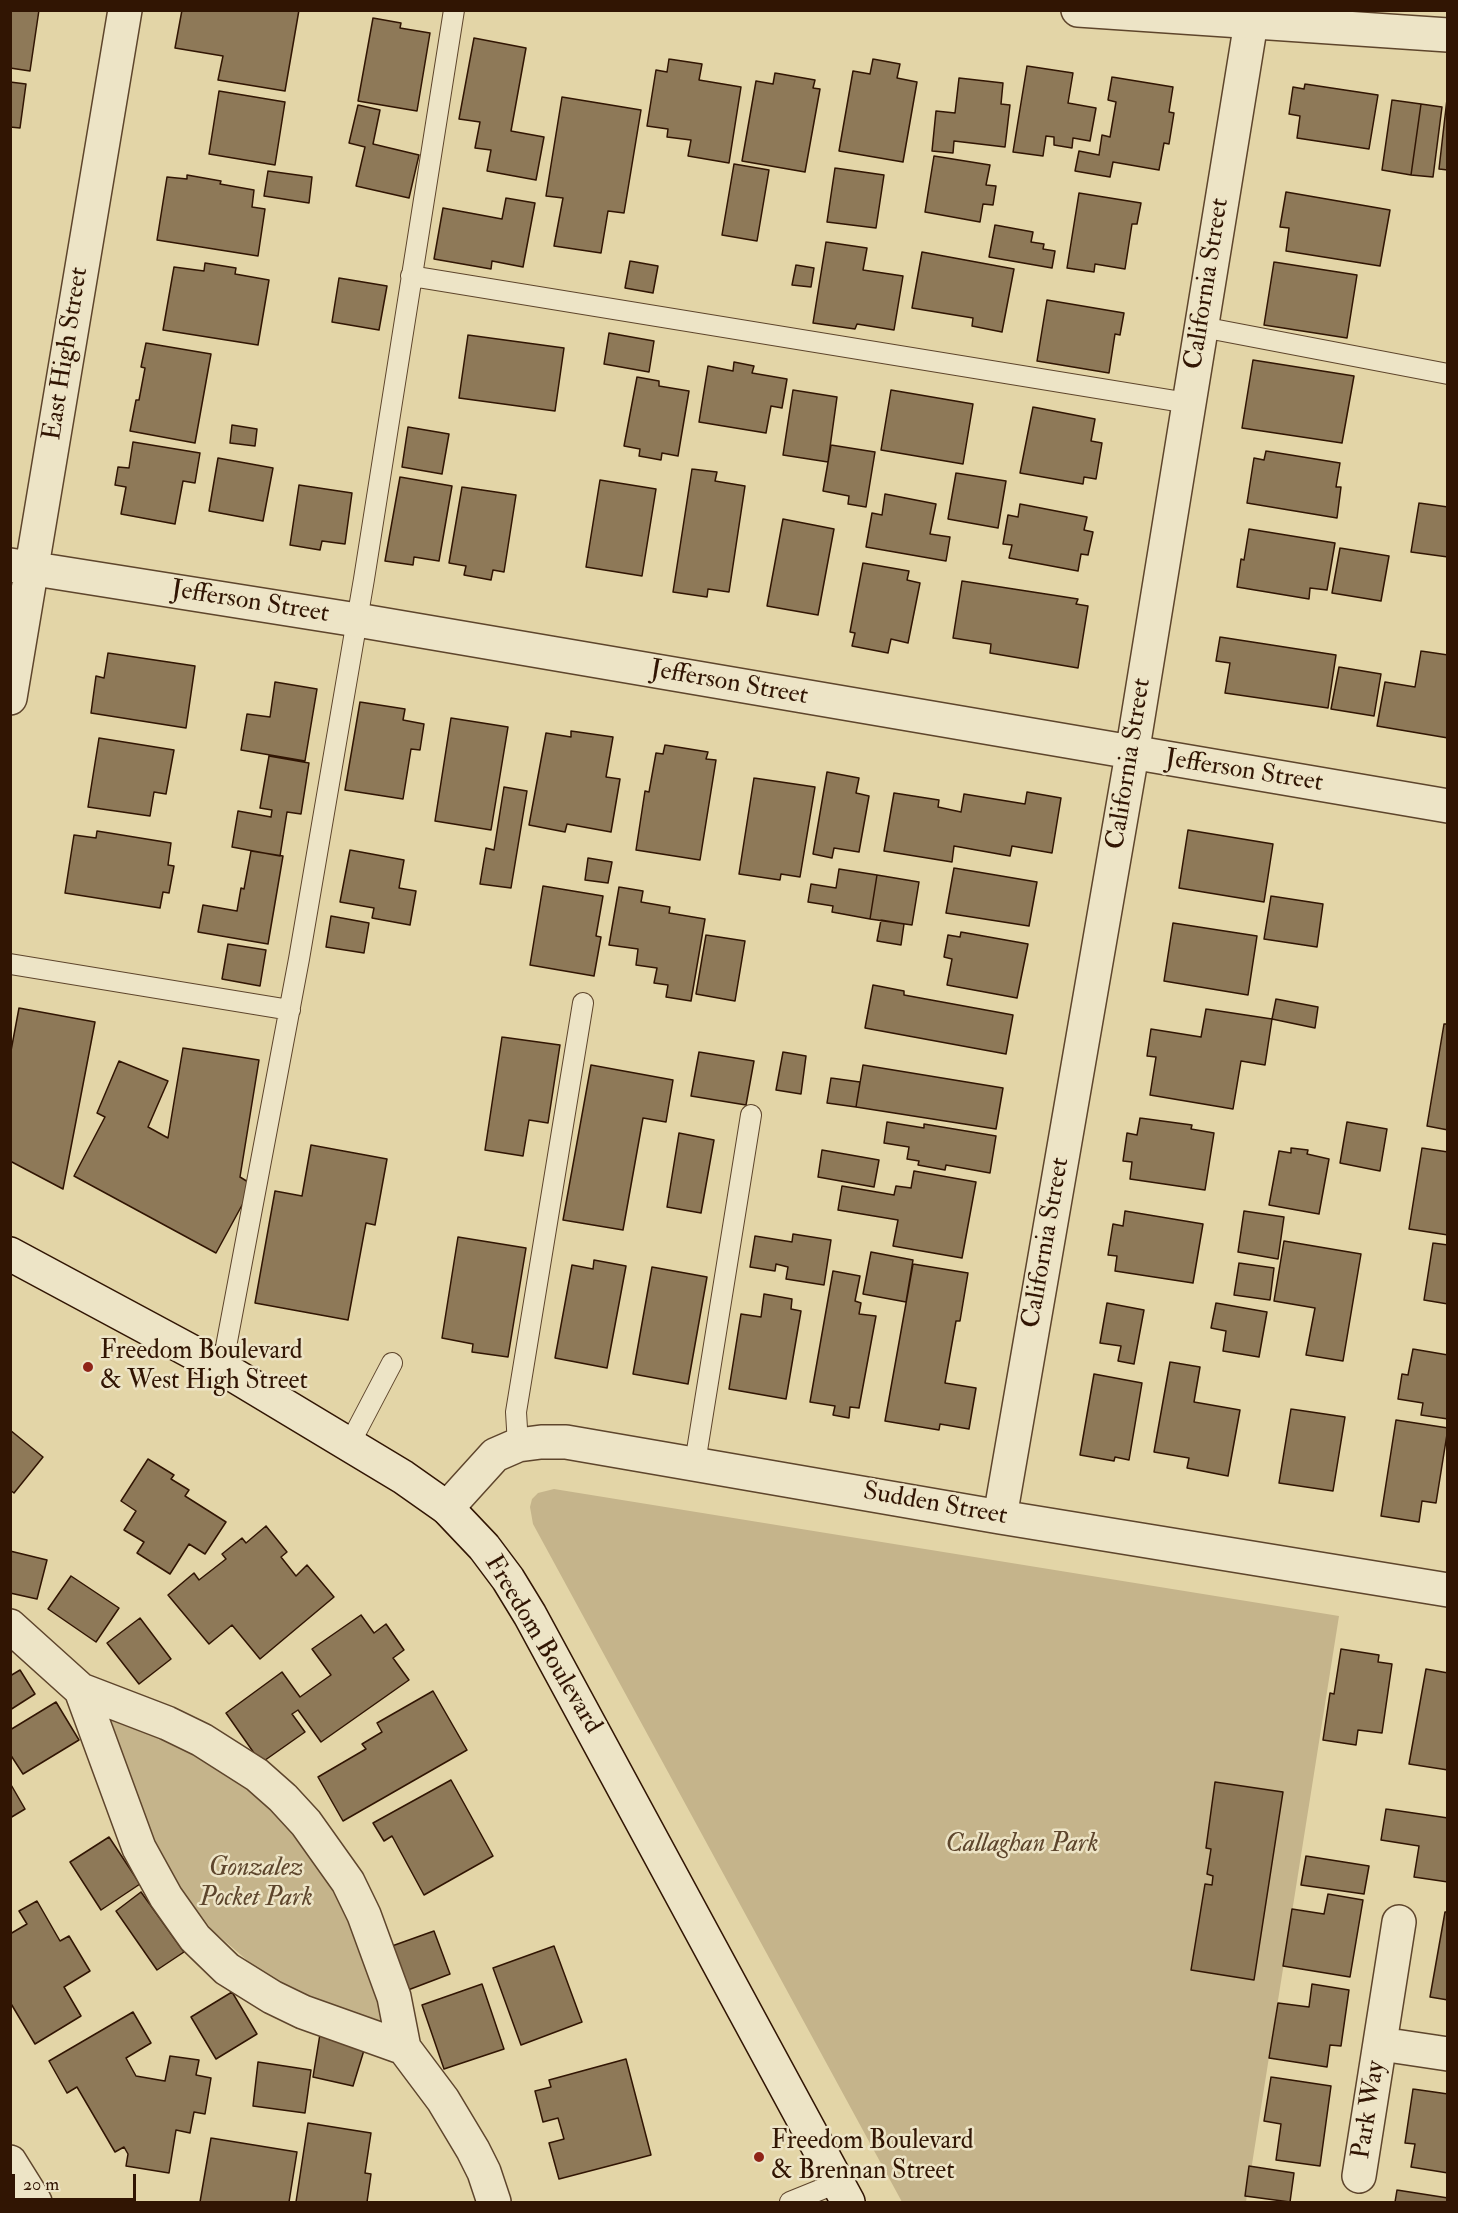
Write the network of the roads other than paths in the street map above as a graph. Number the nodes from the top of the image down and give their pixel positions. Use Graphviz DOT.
graph roads {
  1 [pos="125,10"];
  2 [pos="454,10"];
  3 [pos="1078,10"];
  4 [pos="1252,16"];
  5 [pos="1448,35"];
  6 [pos="411,276"];
  7 [pos="1202,327"];
  8 [pos="1448,374"];
  9 [pos="1188,403"];
  10 [pos="21,567"];
  11 [pos="357,620"];
  12 [pos="10,698"];
  13 [pos="1132,754"];
  14 [pos="1448,806"];
  15 [pos="10,964"];
  16 [pos="583,1003"];
  17 [pos="290,1010"];
  18 [pos="751,1115"];
  19 [pos="10,1254"];
  20 [pos="392,1363"];
  21 [pos="222,1368"];
  22 [pos="349,1445"];
  23 [pos="518,1445"];
  24 [pos="695,1463"];
  25 [pos="447,1508"];
  26 [pos="1000,1517"];
  27 [pos="1448,1590"];
  28 [pos="10,1626"];
  29 [pos="81,1690"];
  30 [pos="1399,1922"];
  31 [pos="1381,2044"];
  32 [pos="404,2048"];
  33 [pos="1448,2054"];
  34 [pos="10,2162"];
  35 [pos="1359,2176"];
  36 [pos="842,2193"];
  37 [pos="35,2202"];
  38 [pos="494,2202"];
  39 [pos="790,2202"];
  1 -- 10 [label="street, East High Street"];
  2 -- 6 [label="lane"];
  3 -- 4 [label="street"];
  4 -- 5 [label="street"];
  4 -- 7 [label="street, California Street"];
  6 -- 9 [label="lane"];
  6 -- 11 [label="lane"];
  7 -- 8 [label="lane"];
  7 -- 9 [label="street, California Street"];
  9 -- 13 [label="street, California Street"];
  10 -- 11 [label="street, Jefferson Street"];
  10 -- 12 [label="street, East High Street"];
  11 -- 13 [label="street, Jefferson Street"];
  11 -- 17 [label="lane"];
  13 -- 14 [label="street, Jefferson Street"];
  13 -- 26 [label="street, California Street"];
  15 -- 17 [label="lane"];
  16 -- 23 [label="lane"];
  17 -- 21 [label="lane"];
  18 -- 24 [label="lane"];
  19 -- 21 [label="street, Freedom Boulevard"];
  20 -- 22 [label="lane"];
  21 -- 22 [label="street, Freedom Boulevard"];
  22 -- 25 [label="street, Freedom Boulevard"];
  23 -- 24 [label="street, Sudden Street"];
  23 -- 25 [label="street, Sudden Street"];
  24 -- 26 [label="street, Sudden Street"];
  25 -- 36 [label="street, Freedom Boulevard"];
  26 -- 27 [label="street, Sudden Street"];
  28 -- 29 [label="street"];
  29 -- 32 [label="street"];
  29 -- 32 [label="street"];
  30 -- 31 [label="street, Park Way"];
  31 -- 33 [label="street, Park Way"];
  31 -- 35 [label="street, Park Way"];
  32 -- 38 [label="street"];
  34 -- 37 [label="street"];
  36 -- 39 [label="lane"];
}
